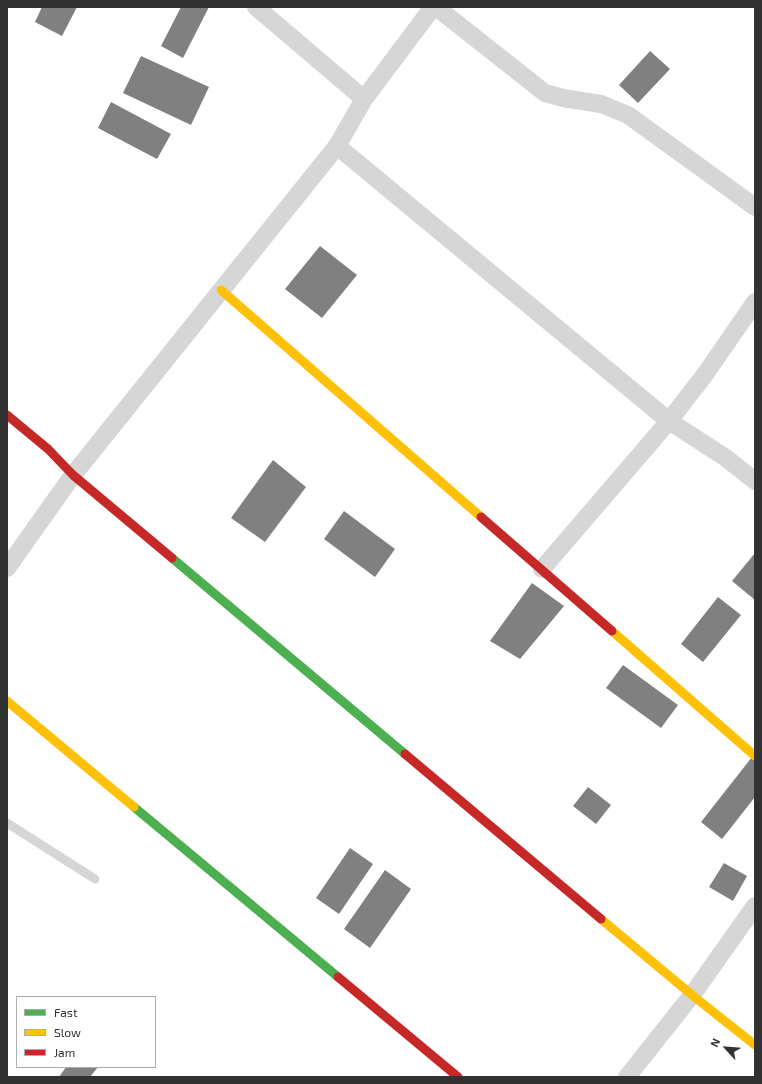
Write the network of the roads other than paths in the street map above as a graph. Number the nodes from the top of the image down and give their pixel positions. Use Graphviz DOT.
graph roads {
  1 [pos="256,7"];
  2 [pos="435,7"];
  3 [pos="364,99"];
  4 [pos="337,146"];
  5 [pos="755,207"];
  6 [pos="221,290"];
  7 [pos="755,302"];
  8 [pos="7,415"];
  9 [pos="669,421"];
  10 [pos="73,475"];
  11 [pos="755,480"];
  12 [pos="7,568"];
  13 [pos="542,569"];
  14 [pos="7,701"];
  15 [pos="755,756"];
  16 [pos="7,823"];
  17 [pos="95,879"];
  18 [pos="755,906"];
  19 [pos="692,995"];
  20 [pos="755,1045"];
  21 [pos="458,1077"];
  22 [pos="627,1077"];
  1 -- 3 [label="street"];
  2 -- 3 [label="street"];
  2 -- 5 [label="street"];
  3 -- 4 [label="street"];
  4 -- 6 [label="street"];
  4 -- 9 [label="street"];
  6 -- 10 [label="street"];
  6 -- 13 [label="street"];
  7 -- 9 [label="street"];
  8 -- 10 [label="street"];
  9 -- 11 [label="street"];
  9 -- 13 [label="street"];
  10 -- 12 [label="street"];
  10 -- 19 [label="street"];
  13 -- 15 [label="street"];
  14 -- 21 [label="street"];
  16 -- 17 [label="lane"];
  18 -- 19 [label="street"];
  19 -- 20 [label="street"];
  19 -- 22 [label="street"];
}
